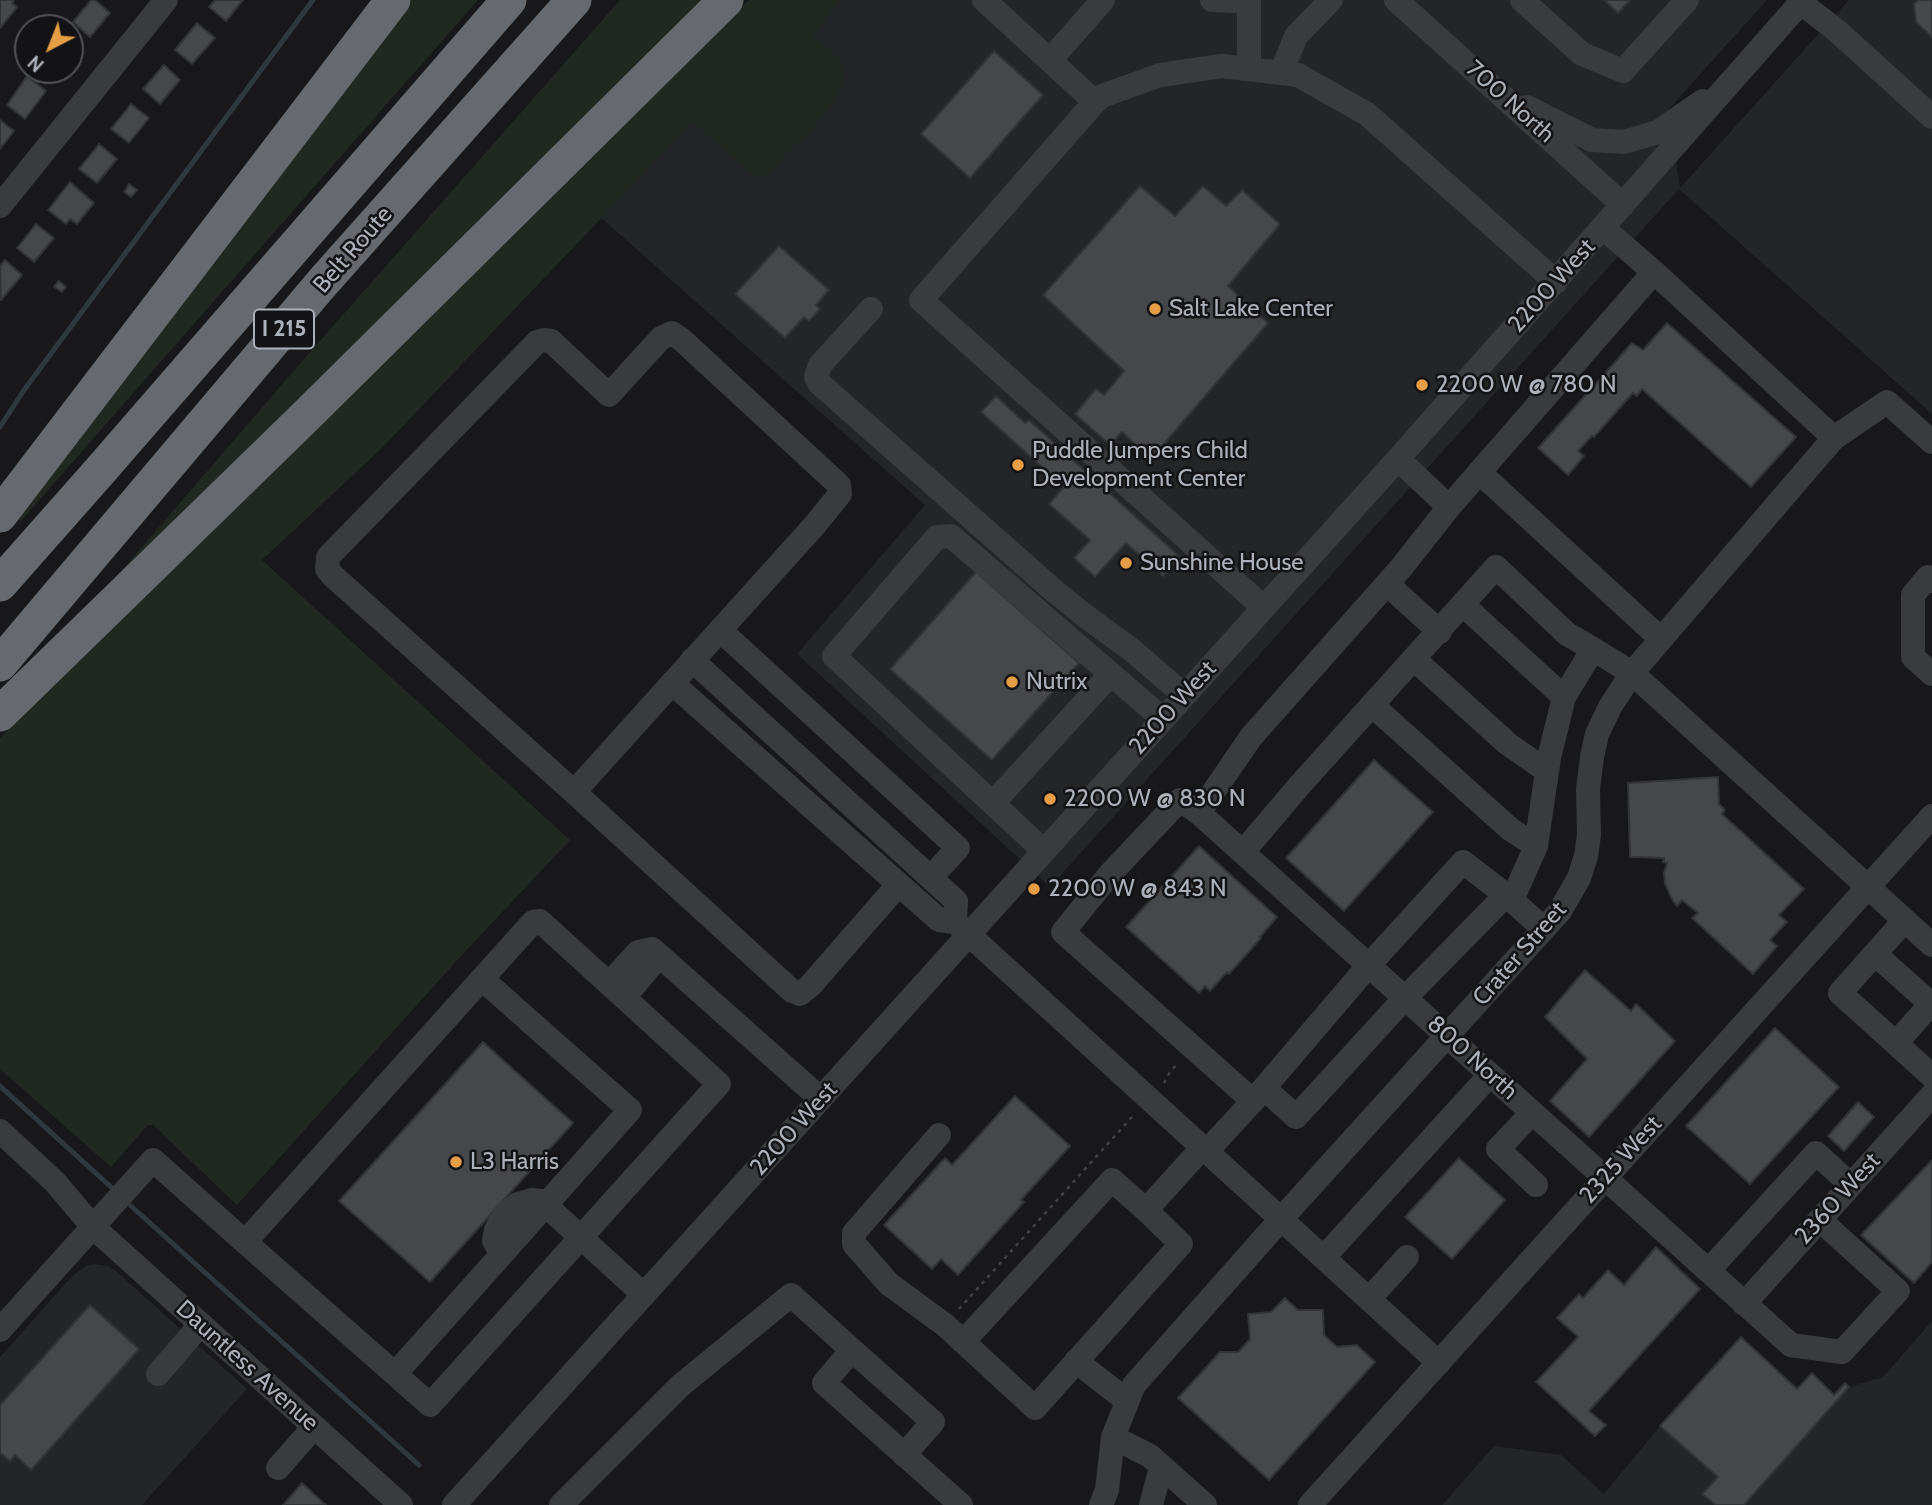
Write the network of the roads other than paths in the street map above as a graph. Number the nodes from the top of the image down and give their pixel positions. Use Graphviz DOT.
graph roads {
  1 [pos="166,0"];
  2 [pos="393,0"];
  3 [pos="509,0"];
  4 [pos="574,0"];
  5 [pos="726,0"];
  6 [pos="984,0"];
  7 [pos="1103,0"];
  8 [pos="1212,0"];
  9 [pos="1242,0"];
  10 [pos="1249,0"];
  11 [pos="1396,0"];
  12 [pos="1522,0"];
  13 [pos="1687,0"];
  14 [pos="1802,1"];
  15 [pos="1320,2"];
  16 [pos="1050,60"];
  17 [pos="1249,69"];
  18 [pos="1281,73"];
  19 [pos="1734,80"];
  20 [pos="1499,92"];
  21 [pos="1095,102"];
  22 [pos="1932,117"];
  23 [pos="1623,205"];
  24 [pos="0,206"];
  25 [pos="1603,228"];
  26 [pos="1654,272"];
  27 [pos="1556,282"];
  28 [pos="871,309"];
  29 [pos="1834,438"];
  30 [pos="1932,442"];
  31 [pos="1398,459"];
  32 [pos="1479,472"];
  33 [pos="1449,507"];
  34 [pos="0,515"];
  35 [pos="1932,581"];
  36 [pos="0,584"];
  37 [pos="1387,584"];
  38 [pos="1464,605"];
  39 [pos="1263,607"];
  40 [pos="720,630"];
  41 [pos="1440,632"];
  42 [pos="1661,639"];
  43 [pos="1593,649"];
  44 [pos="692,660"];
  45 [pos="1415,660"];
  46 [pos="0,664"];
  47 [pos="1632,673"];
  48 [pos="1111,674"];
  49 [pos="1932,674"];
  50 [pos="672,682"];
  51 [pos="1184,695"];
  52 [pos="1564,696"];
  53 [pos="1373,706"];
  54 [pos="0,714"];
  55 [pos="1163,719"];
  56 [pos="1547,771"];
  57 [pos="574,792"];
  58 [pos="993,803"];
  59 [pos="1199,813"];
  60 [pos="1932,816"];
  61 [pos="1536,846"];
  62 [pos="1044,851"];
  63 [pos="1243,852"];
  64 [pos="931,877"];
  65 [pos="898,885"];
  66 [pos="1868,888"];
  67 [pos="1509,897"];
  68 [pos="1904,921"];
  69 [pos="962,928"];
  70 [pos="1544,929"];
  71 [pos="1932,946"];
  72 [pos="1875,954"];
  73 [pos="1368,965"];
  74 [pos="482,979"];
  75 [pos="616,990"];
  76 [pos="1405,998"];
  77 [pos="1447,1036"];
  78 [pos="1896,1043"];
  79 [pos="1490,1075"];
  80 [pos="1932,1076"];
  81 [pos="1258,1094"];
  82 [pos="1932,1095"];
  83 [pos="821,1099"];
  84 [pos="1532,1113"];
  85 [pos="0,1131"];
  86 [pos="939,1135"];
  87 [pos="1205,1149"];
  88 [pos="1604,1178"];
  89 [pos="1536,1185"];
  90 [pos="1851,1185"];
  91 [pos="545,1206"];
  92 [pos="1146,1210"];
  93 [pos="1282,1219"];
  94 [pos="1820,1220"];
  95 [pos="93,1227"];
  96 [pos="581,1239"];
  97 [pos="245,1242"];
  98 [pos="1324,1257"];
  99 [pos="1407,1257"];
  100 [pos="1707,1271"];
  101 [pos="644,1295"];
  102 [pos="1370,1299"];
  103 [pos="1744,1304"];
  104 [pos="201,1324"];
  105 [pos="0,1330"];
  106 [pos="963,1342"];
  107 [pos="852,1350"];
  108 [pos="1076,1361"];
  109 [pos="1439,1363"];
  110 [pos="158,1374"];
  111 [pos="394,1374"];
  112 [pos="1127,1401"];
  113 [pos="314,1427"];
  114 [pos="1113,1437"];
  115 [pos="904,1455"];
  116 [pos="1161,1466"];
  117 [pos="278,1468"];
  118 [pos="401,1505"];
  119 [pos="454,1505"];
  120 [pos="562,1505"];
  121 [pos="961,1505"];
  122 [pos="1101,1505"];
  123 [pos="1151,1505"];
  124 [pos="1205,1505"];
  125 [pos="1310,1505"];
  1 -- 24 [label="street"];
  2 -- 34 [label="highway"];
  3 -- 36 [label="highway, Belt Route / I 215"];
  4 -- 46 [label="highway, Belt Route / I 215"];
  5 -- 54 [label="highway"];
  6 -- 16 [label="street"];
  7 -- 16 [label="street"];
  8 -- 9 [label="street"];
  10 -- 17 [label="street"];
  11 -- 20 [label="street, 700 North"];
  12 -- 13 [label="street"];
  14 -- 19 [label="street, 2200 West"];
  14 -- 22 [label="street"];
  15 -- 18 [label="street"];
  16 -- 21 [label="street"];
  17 -- 18 [label="street"];
  17 -- 21 [label="street"];
  18 -- 27 [label="street"];
  19 -- 20 [label="street"];
  19 -- 23 [label="street, 2200 West"];
  20 -- 23 [label="street, 700 North"];
  21 -- 39 [label="street"];
  23 -- 25 [label="street, 2200 West"];
  25 -- 26 [label="street"];
  25 -- 27 [label="street, 2200 West"];
  26 -- 29 [label="street"];
  26 -- 32 [label="street"];
  27 -- 31 [label="street, 2200 West"];
  28 -- 51 [label="street"];
  29 -- 30 [label="street, Crater Street"];
  29 -- 42 [label="street, Crater Street"];
  31 -- 33 [label="street"];
  31 -- 39 [label="street, 2200 West"];
  32 -- 33 [label="street"];
  32 -- 42 [label="street"];
  33 -- 37 [label="street"];
  35 -- 49 [label="street"];
  37 -- 41 [label="street"];
  37 -- 59 [label="street"];
  38 -- 41 [label="street"];
  38 -- 43 [label="street"];
  38 -- 52 [label="street"];
  39 -- 51 [label="street, 2200 West"];
  40 -- 44 [label="street"];
  40 -- 57 [label="street"];
  40 -- 64 [label="street"];
  41 -- 45 [label="street"];
  42 -- 47 [label="street, Crater Street"];
  43 -- 47 [label="street"];
  43 -- 52 [label="street"];
  44 -- 50 [label="street"];
  44 -- 64 [label="street"];
  45 -- 53 [label="street"];
  45 -- 56 [label="street"];
  47 -- 66 [label="street"];
  47 -- 70 [label="street, Crater Street"];
  48 -- 55 [label="street"];
  48 -- 58 [label="street"];
  48 -- 58 [label="street"];
  50 -- 57 [label="street"];
  50 -- 65 [label="street"];
  51 -- 55 [label="street, 2200 West"];
  52 -- 56 [label="street"];
  53 -- 61 [label="street"];
  53 -- 63 [label="street"];
  55 -- 62 [label="street, 2200 West"];
  56 -- 61 [label="street"];
  57 -- 65 [label="street"];
  58 -- 62 [label="street"];
  59 -- 63 [label="street, 800 North"];
  59 -- 81 [label="street"];
  60 -- 66 [label="street, 2325 West"];
  61 -- 67 [label="street"];
  62 -- 69 [label="street, 2200 West"];
  63 -- 73 [label="street, 800 North"];
  64 -- 69 [label="street"];
  65 -- 69 [label="street"];
  66 -- 68 [label="street"];
  66 -- 88 [label="street, 2325 West"];
  67 -- 70 [label="street"];
  67 -- 73 [label="street"];
  67 -- 76 [label="street"];
  68 -- 71 [label="street"];
  68 -- 72 [label="street"];
  69 -- 83 [label="street, 2200 West"];
  69 -- 87 [label="street"];
  70 -- 77 [label="street, Crater Street"];
  72 -- 78 [label="street"];
  72 -- 78 [label="street"];
  73 -- 76 [label="street, 800 North"];
  73 -- 81 [label="street"];
  74 -- 75 [label="street"];
  74 -- 91 [label="street"];
  74 -- 97 [label="street"];
  75 -- 83 [label="street"];
  75 -- 96 [label="street"];
  76 -- 77 [label="street, 800 North"];
  76 -- 81 [label="street"];
  77 -- 79 [label="street, 800 North"];
  77 -- 93 [label="street, Crater Street"];
  78 -- 80 [label="street"];
  79 -- 84 [label="street, 800 North"];
  79 -- 98 [label="street"];
  81 -- 87 [label="street"];
  82 -- 90 [label="street, 2360 West"];
  83 -- 101 [label="street, 2200 West"];
  84 -- 88 [label="street, 800 North"];
  84 -- 89 [label="street"];
  85 -- 95 [label="street, Dauntless Avenue"];
  86 -- 106 [label="street"];
  87 -- 92 [label="street"];
  87 -- 93 [label="street"];
  88 -- 100 [label="street, 800 North"];
  88 -- 109 [label="street, 2325 West"];
  90 -- 94 [label="street, 2360 West"];
  90 -- 100 [label="street"];
  91 -- 96 [label="street"];
  91 -- 111 [label="street"];
  92 -- 106 [label="street"];
  92 -- 108 [label="street"];
  93 -- 98 [label="street"];
  93 -- 112 [label="street, Crater Street"];
  94 -- 103 [label="street, 2360 West"];
  94 -- 103 [label="street, 800 North"];
  95 -- 97 [label="street"];
  95 -- 104 [label="street, Dauntless Avenue"];
  95 -- 105 [label="street"];
  96 -- 101 [label="street"];
  96 -- 111 [label="street"];
  97 -- 111 [label="street"];
  98 -- 102 [label="street"];
  99 -- 102 [label="street"];
  100 -- 103 [label="street, 800 North"];
  101 -- 119 [label="street, 2200 West"];
  102 -- 109 [label="street"];
  104 -- 110 [label="street"];
  104 -- 113 [label="street, Dauntless Avenue"];
  106 -- 108 [label="street"];
  107 -- 115 [label="street"];
  107 -- 115 [label="street"];
  107 -- 120 [label="street"];
  108 -- 112 [label="street"];
  109 -- 125 [label="street, 2325 West"];
  112 -- 114 [label="street, Crater Street"];
  113 -- 117 [label="street"];
  113 -- 118 [label="street, Dauntless Avenue"];
  114 -- 116 [label="street"];
  114 -- 122 [label="street, Crater Street"];
  115 -- 121 [label="street"];
  116 -- 123 [label="street"];
  116 -- 124 [label="street"];
}
